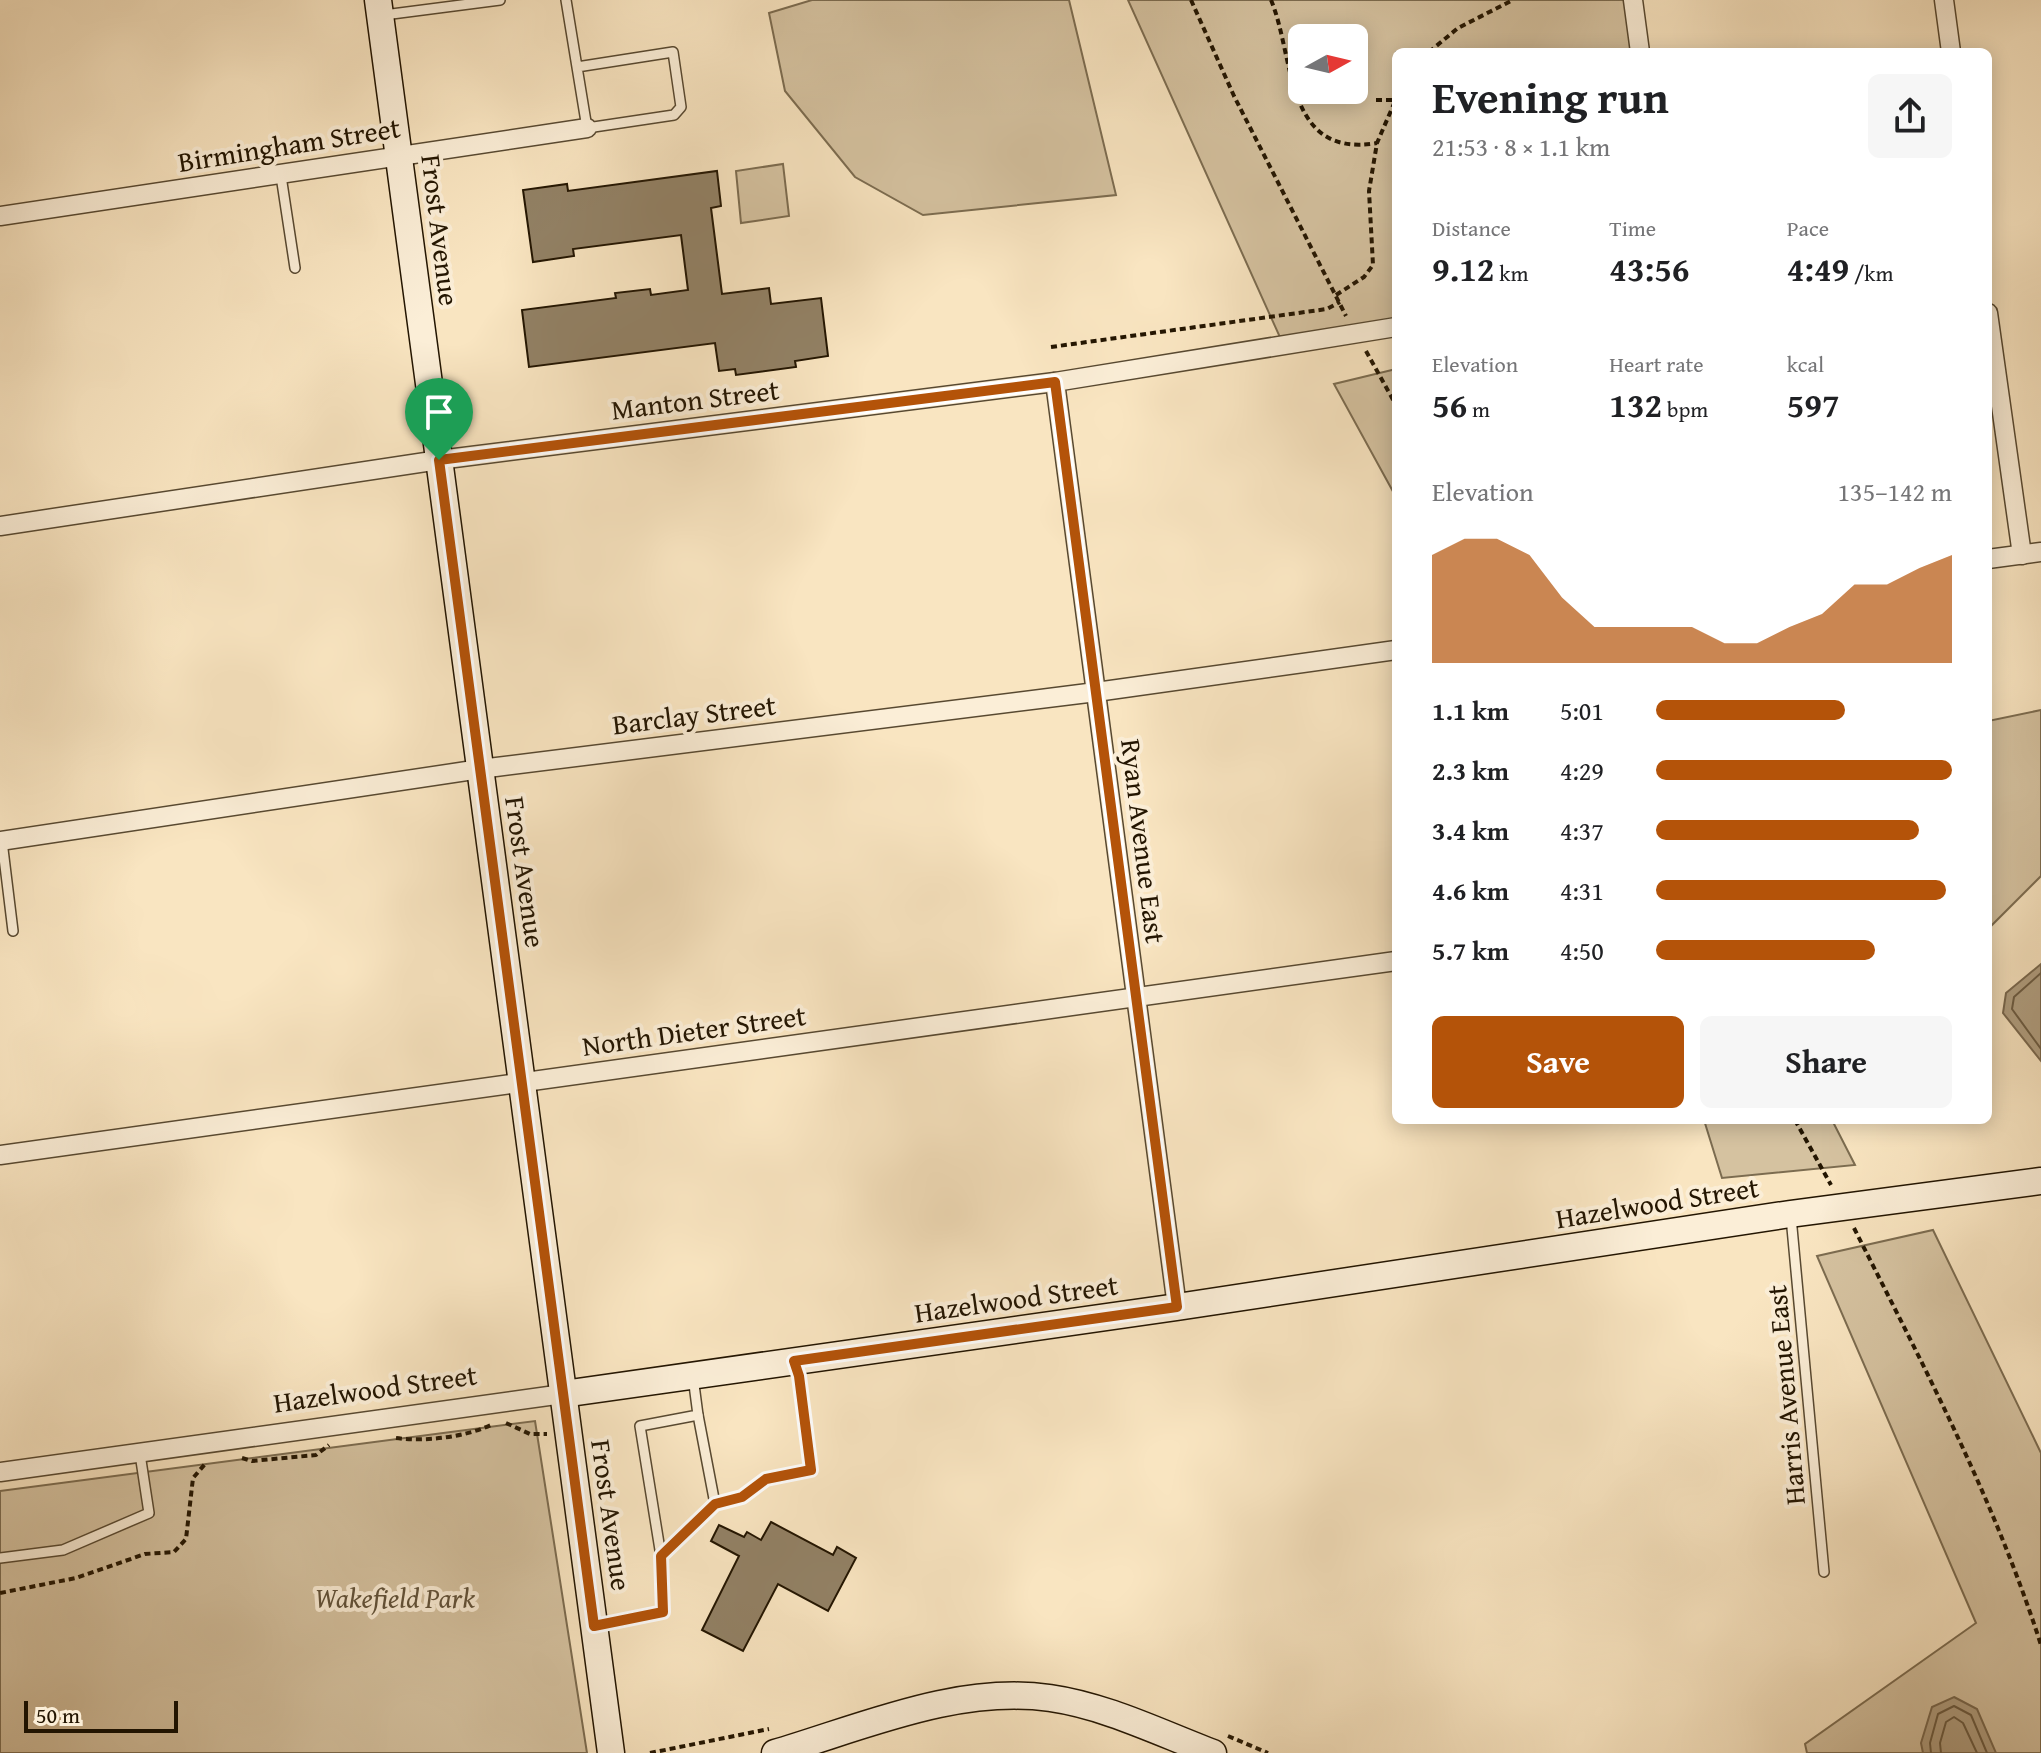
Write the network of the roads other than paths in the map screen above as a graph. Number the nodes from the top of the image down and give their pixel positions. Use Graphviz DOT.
graph roads {
  1 [pos="500,0"];
  2 [pos="566,0"];
  3 [pos="1633,0"];
  4 [pos="1944,0"];
  5 [pos="379,8"];
  6 [pos="1639,48"];
  7 [pos="1950,48"];
  8 [pos="577,67"];
  9 [pos="587,128"];
  10 [pos="400,155"];
  11 [pos="281,176"];
  12 [pos="0,216"];
  13 [pos="295,268"];
  14 [pos="1392,327"];
  15 [pos="1992,341"];
  16 [pos="1055,382"];
  17 [pos="439,460"];
  18 [pos="0,526"];
  19 [pos="2041,552"];
  20 [pos="2022,555"];
  21 [pos="1992,559"];
  22 [pos="1392,651"];
  23 [pos="1096,692"];
  24 [pos="480,769"];
  25 [pos="1,841"];
  26 [pos="13,931"];
  27 [pos="1392,962"];
  28 [pos="1136,999"];
  29 [pos="522,1082"];
  30 [pos="0,1155"];
  31 [pos="2041,1181"];
  32 [pos="1790,1214"];
  33 [pos="1177,1307"];
  34 [pos="794,1361"];
  35 [pos="693,1376"];
  36 [pos="563,1394"];
  37 [pos="698,1415"];
  38 [pos="140,1454"];
  39 [pos="0,1472"];
  40 [pos="715,1504"];
  41 [pos="661,1556"];
  42 [pos="0,1558"];
  43 [pos="1824,1572"];
  44 [pos="594,1626"];
  45 [pos="611,1753"];
  46 [pos="775,1753"];
  47 [pos="1213,1753"];
  1 -- 5 [label="lane"];
  2 -- 8 [label="lane"];
  3 -- 6 [label="street"];
  4 -- 7 [label="street"];
  5 -- 10 [label="street, Frost Avenue"];
  8 -- 9 [label="lane"];
  8 -- 9 [label="lane"];
  9 -- 10 [label="street, Birmingham Street"];
  10 -- 11 [label="street, Birmingham Street"];
  10 -- 17 [label="street, Frost Avenue"];
  11 -- 12 [label="street, Birmingham Street"];
  11 -- 13 [label="lane"];
  14 -- 16 [label="street, Manton Street"];
  15 -- 20 [label="street"];
  16 -- 17 [label="street, Manton Street"];
  16 -- 23 [label="street, Ryan Avenue East"];
  17 -- 18 [label="street, Manton Street"];
  17 -- 24 [label="street, Frost Avenue"];
  19 -- 20 [label="street"];
  20 -- 21 [label="street"];
  22 -- 23 [label="street, Barclay Street"];
  23 -- 24 [label="street, Barclay Street"];
  23 -- 28 [label="street, Ryan Avenue East"];
  24 -- 25 [label="street, Barclay Street"];
  24 -- 29 [label="street, Frost Avenue"];
  25 -- 26 [label="lane"];
  27 -- 28 [label="street, North Dieter Street"];
  28 -- 29 [label="street, North Dieter Street"];
  28 -- 33 [label="street, Ryan Avenue East"];
  29 -- 30 [label="street, North Dieter Street"];
  29 -- 36 [label="street, Frost Avenue"];
  31 -- 32 [label="street, Hazelwood Street"];
  32 -- 33 [label="street, Hazelwood Street"];
  32 -- 43 [label="lane, Harris Avenue East"];
  33 -- 34 [label="street, Hazelwood Street"];
  34 -- 35 [label="street, Hazelwood Street"];
  34 -- 40 [label="lane"];
  35 -- 36 [label="street, Hazelwood Street"];
  35 -- 37 [label="lane"];
  36 -- 38 [label="street, Hazelwood Street"];
  36 -- 44 [label="street, Frost Avenue"];
  37 -- 40 [label="lane"];
  37 -- 41 [label="lane"];
  38 -- 39 [label="street, Hazelwood Street"];
  38 -- 42 [label="lane"];
  40 -- 41 [label="lane"];
  41 -- 44 [label="lane"];
  44 -- 45 [label="street, Frost Avenue"];
  46 -- 47 [label="street"];
}
